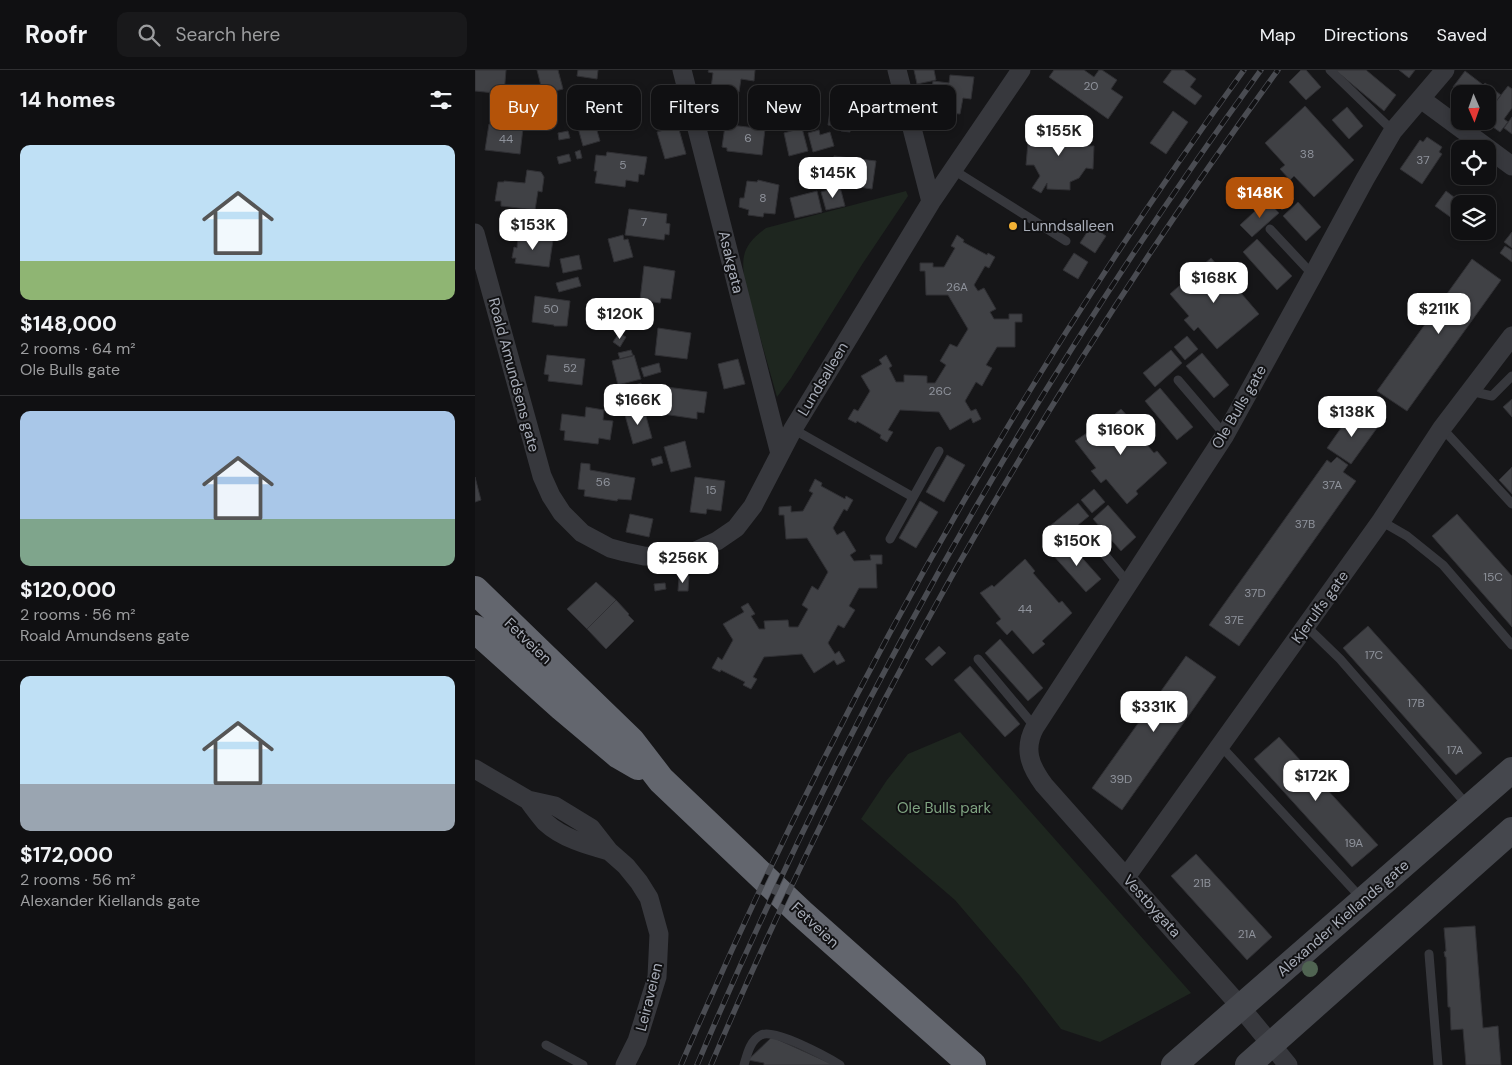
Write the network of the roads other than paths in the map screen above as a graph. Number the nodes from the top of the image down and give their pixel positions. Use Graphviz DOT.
graph roads {
  1 [pos="682,70"];
  2 [pos="897,70"];
  3 [pos="1021,70"];
  4 [pos="1330,70"];
  5 [pos="1445,70"];
  6 [pos="1421,99"];
  7 [pos="1393,131"];
  8 [pos="1512,166"];
  9 [pos="952,169"];
  10 [pos="931,202"];
  11 [pos="1270,229"];
  12 [pos="475,233"];
  13 [pos="1066,241"];
  14 [pos="1313,275"];
  15 [pos="1512,336"];
  16 [pos="1512,376"];
  17 [pos="1178,380"];
  18 [pos="1470,391"];
  19 [pos="1442,428"];
  20 [pos="793,429"];
  21 [pos="1225,435"];
  22 [pos="939,451"];
  23 [pos="780,454"];
  24 [pos="913,497"];
  25 [pos="1512,504"];
  26 [pos="562,512"];
  27 [pos="1381,521"];
  28 [pos="1085,530"];
  29 [pos="890,539"];
  30 [pos="1129,584"];
  31 [pos="475,590"];
  32 [pos="1306,626"];
  33 [pos="475,629"];
  34 [pos="1512,645"];
  35 [pos="978,660"];
  36 [pos="1032,735"];
  37 [pos="1219,745"];
  38 [pos="475,770"];
  39 [pos="1512,770"];
  40 [pos="661,780"];
  41 [pos="1469,808"];
  42 [pos="1512,830"];
  43 [pos="1126,877"];
  44 [pos="1363,900"];
  45 [pos="1429,954"];
  46 [pos="1241,1008"];
  47 [pos="546,1045"];
  48 [pos="1271,1045"];
  49 [pos="583,1065"];
  50 [pos="625,1065"];
  51 [pos="744,1065"];
  52 [pos="840,1065"];
  53 [pos="972,1065"];
  54 [pos="1174,1065"];
  55 [pos="1247,1065"];
  56 [pos="1288,1065"];
  57 [pos="1438,1065"];
  1 -- 23 [label="street, Asakgata"];
  2 -- 10 [label="street"];
  3 -- 9 [label="street, Lundsalleen"];
  4 -- 7 [label="lane"];
  5 -- 6 [label="street, Ole Bulls gate"];
  6 -- 7 [label="street, Ole Bulls gate"];
  6 -- 8 [label="street"];
  7 -- 14 [label="street, Ole Bulls gate"];
  9 -- 10 [label="street, Lundsalleen"];
  9 -- 13 [label="lane"];
  10 -- 20 [label="street, Lundsalleen"];
  11 -- 14 [label="lane"];
  12 -- 26 [label="street, Roald Amundsens gate"];
  14 -- 21 [label="street, Ole Bulls gate"];
  15 -- 18 [label="street, Kjerulfs gate"];
  16 -- 18 [label="lane"];
  17 -- 21 [label="lane"];
  18 -- 19 [label="street, Kjerulfs gate"];
  19 -- 25 [label="lane"];
  19 -- 27 [label="street, Kjerulfs gate"];
  20 -- 23 [label="street, Lundsalleen"];
  20 -- 24 [label="lane"];
  21 -- 30 [label="street, Ole Bulls gate"];
  22 -- 24 [label="lane"];
  23 -- 26 [label="street, Lundsalleen"];
  24 -- 29 [label="lane"];
  27 -- 32 [label="street, Kjerulfs gate"];
  27 -- 34 [label="lane"];
  28 -- 30 [label="lane"];
  30 -- 36 [label="street, Ole Bulls gate"];
  31 -- 40 [label="highway, Fetveien"];
  32 -- 37 [label="street, Kjerulfs gate"];
  32 -- 41 [label="lane"];
  33 -- 40 [label="highway, Fetveien"];
  35 -- 36 [label="lane"];
  36 -- 43 [label="street, Vestbygata"];
  37 -- 43 [label="street, Kjerulfs gate"];
  37 -- 44 [label="lane"];
  38 -- 50 [label="street, Leiraveien"];
  39 -- 41 [label="street, Alexander Kiellands gate"];
  40 -- 53 [label="highway, Fetveien"];
  41 -- 44 [label="street, Alexander Kiellands gate"];
  42 -- 48 [label="street"];
  43 -- 46 [label="street, Vestbygata"];
  44 -- 46 [label="street, Alexander Kiellands gate"];
  45 -- 57 [label="lane"];
  46 -- 48 [label="street, Vestbygata"];
  46 -- 54 [label="street, Alexander Kiellands gate"];
  47 -- 49 [label="lane"];
  48 -- 55 [label="street"];
  48 -- 56 [label="street, Vestbygata"];
  51 -- 52 [label="lane"];
}
